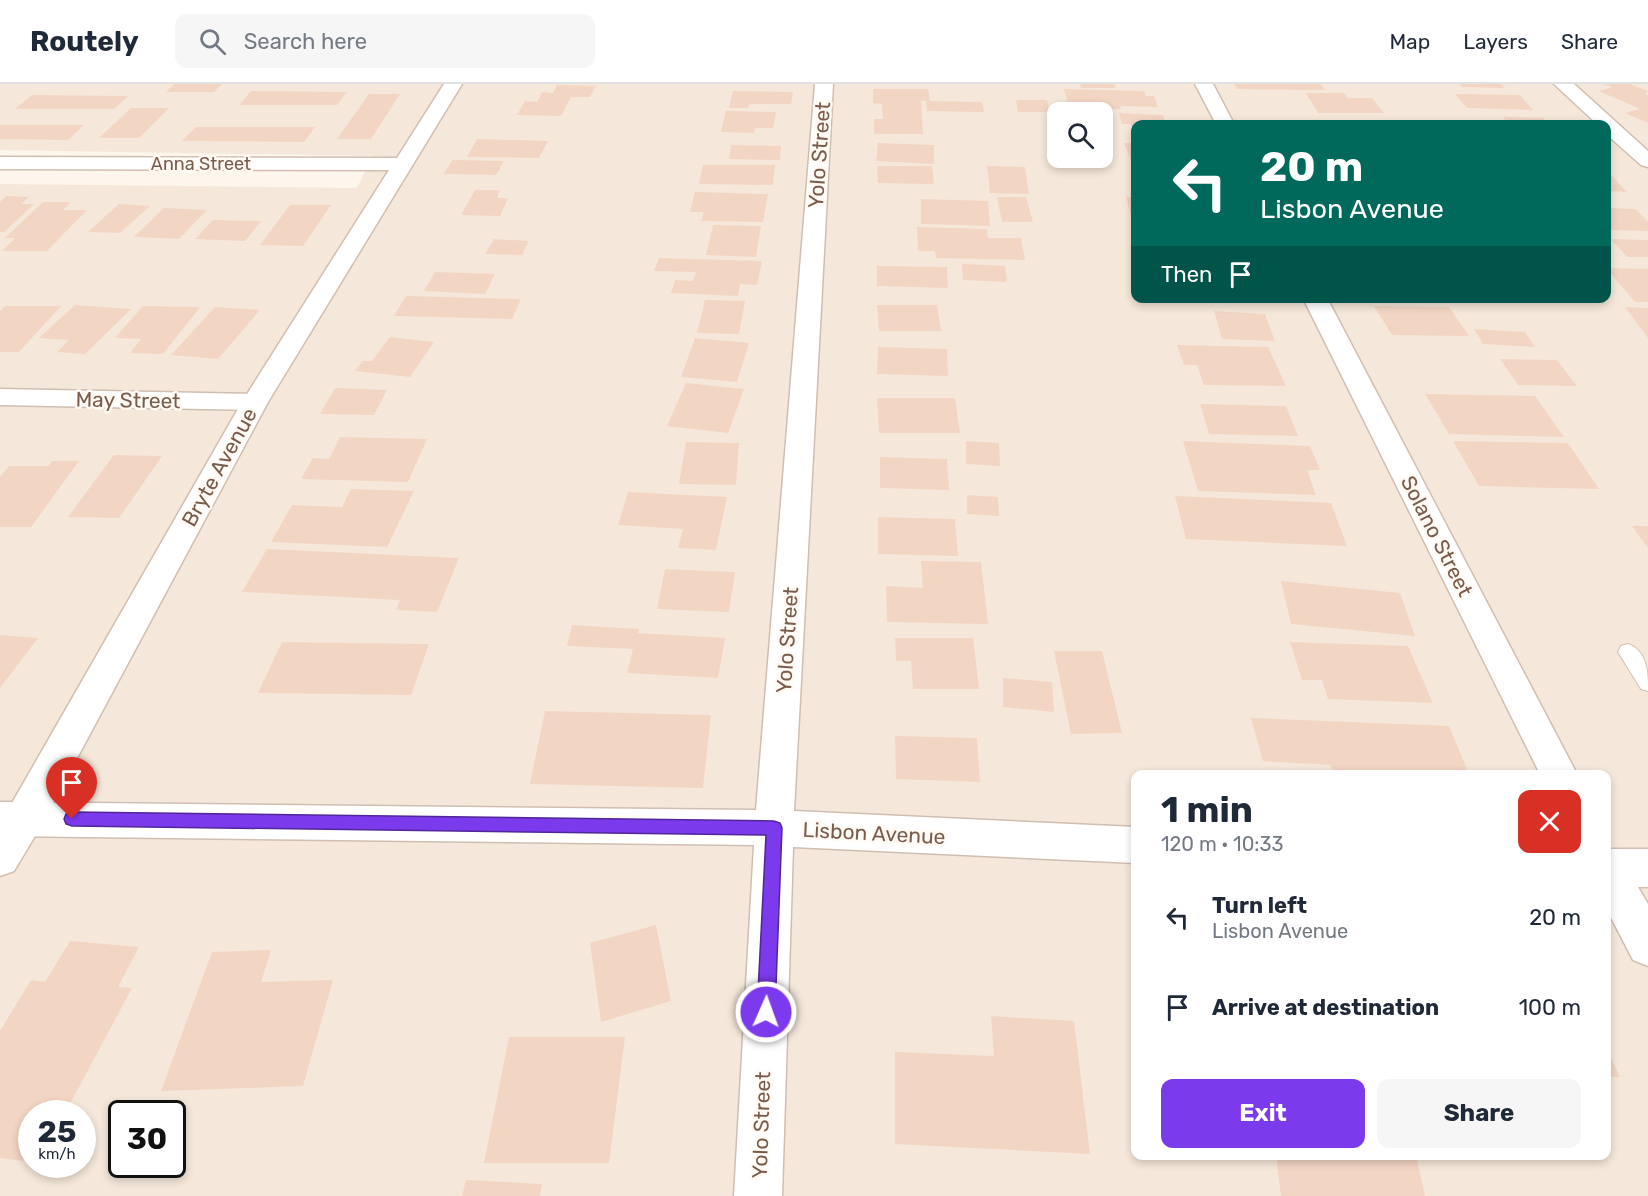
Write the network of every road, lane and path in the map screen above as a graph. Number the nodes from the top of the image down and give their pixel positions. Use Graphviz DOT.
graph roads {
  1 [pos="453,84"];
  2 [pos="824,84"];
  3 [pos="1204,84"];
  4 [pos="1563,84"];
  5 [pos="1223,120"];
  6 [pos="1603,120"];
  7 [pos="1611,127"];
  8 [pos="1648,161"];
  9 [pos="0,163"];
  10 [pos="401,164"];
  11 [pos="1318,303"];
  12 [pos="0,397"];
  13 [pos="255,402"];
  14 [pos="1628,652"];
  15 [pos="1648,683"];
  16 [pos="1557,770"];
  17 [pos="13,819"];
  18 [pos="774,828"];
  19 [pos="1131,845"];
  20 [pos="0,858"];
  21 [pos="1611,867"];
  22 [pos="1648,868"];
  23 [pos="1611,875"];
  24 [pos="1648,945"];
  25 [pos="758,1196"];
  1 -- 10 [label="street, Bryte Avenue"];
  2 -- 18 [label="street, Yolo Street"];
  3 -- 5 [label="street"];
  4 -- 6 [label="street"];
  7 -- 8 [label="street"];
  9 -- 10 [label="street, Anna Street"];
  10 -- 13 [label="street, Bryte Avenue"];
  11 -- 16 [label="street, Solano Street"];
  12 -- 13 [label="street, May Street"];
  13 -- 17 [label="street, Bryte Avenue"];
  14 -- 15 [label="lane"];
  17 -- 18 [label="street, Lisbon Avenue"];
  17 -- 20 [label="street, Bryte Avenue"];
  18 -- 19 [label="street, Lisbon Avenue"];
  18 -- 25 [label="street, Yolo Street"];
  21 -- 22 [label="street"];
  23 -- 24 [label="street"];
}
